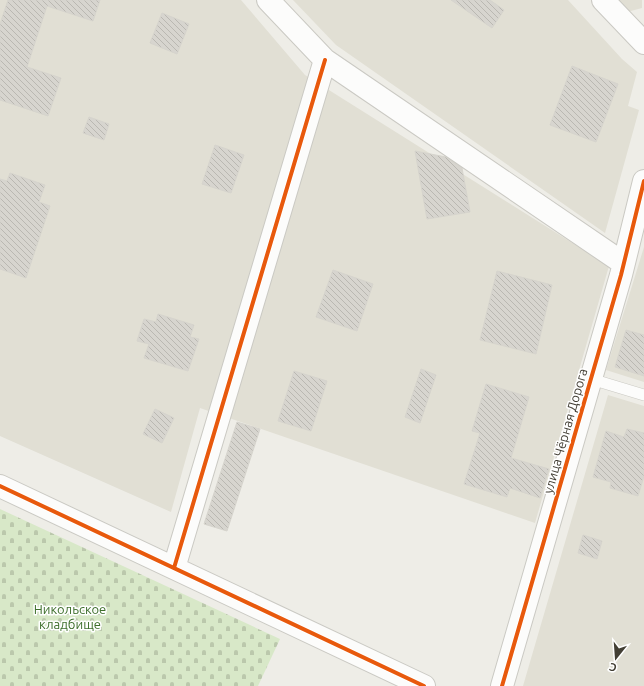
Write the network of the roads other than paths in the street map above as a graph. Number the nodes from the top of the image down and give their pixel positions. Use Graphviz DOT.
graph roads {
  1 [pos="268,0"];
  2 [pos="603,0"];
  3 [pos="644,43"];
  4 [pos="325,60"];
  5 [pos="644,181"];
  6 [pos="624,263"];
  7 [pos="591,379"];
  8 [pos="643,398"];
  9 [pos="0,486"];
  10 [pos="174,568"];
  11 [pos="424,686"];
  12 [pos="502,686"];
  1 -- 4 [label="street"];
  2 -- 3 [label="street"];
  4 -- 6 [label="street"];
  4 -- 10 [label="street"];
  5 -- 6 [label="street, улица Чёрная Дорога"];
  6 -- 7 [label="street, улица Чёрная Дорога"];
  7 -- 8 [label="lane"];
  7 -- 12 [label="street, улица Чёрная Дорога"];
  9 -- 10 [label="street"];
  10 -- 11 [label="street"];
}
